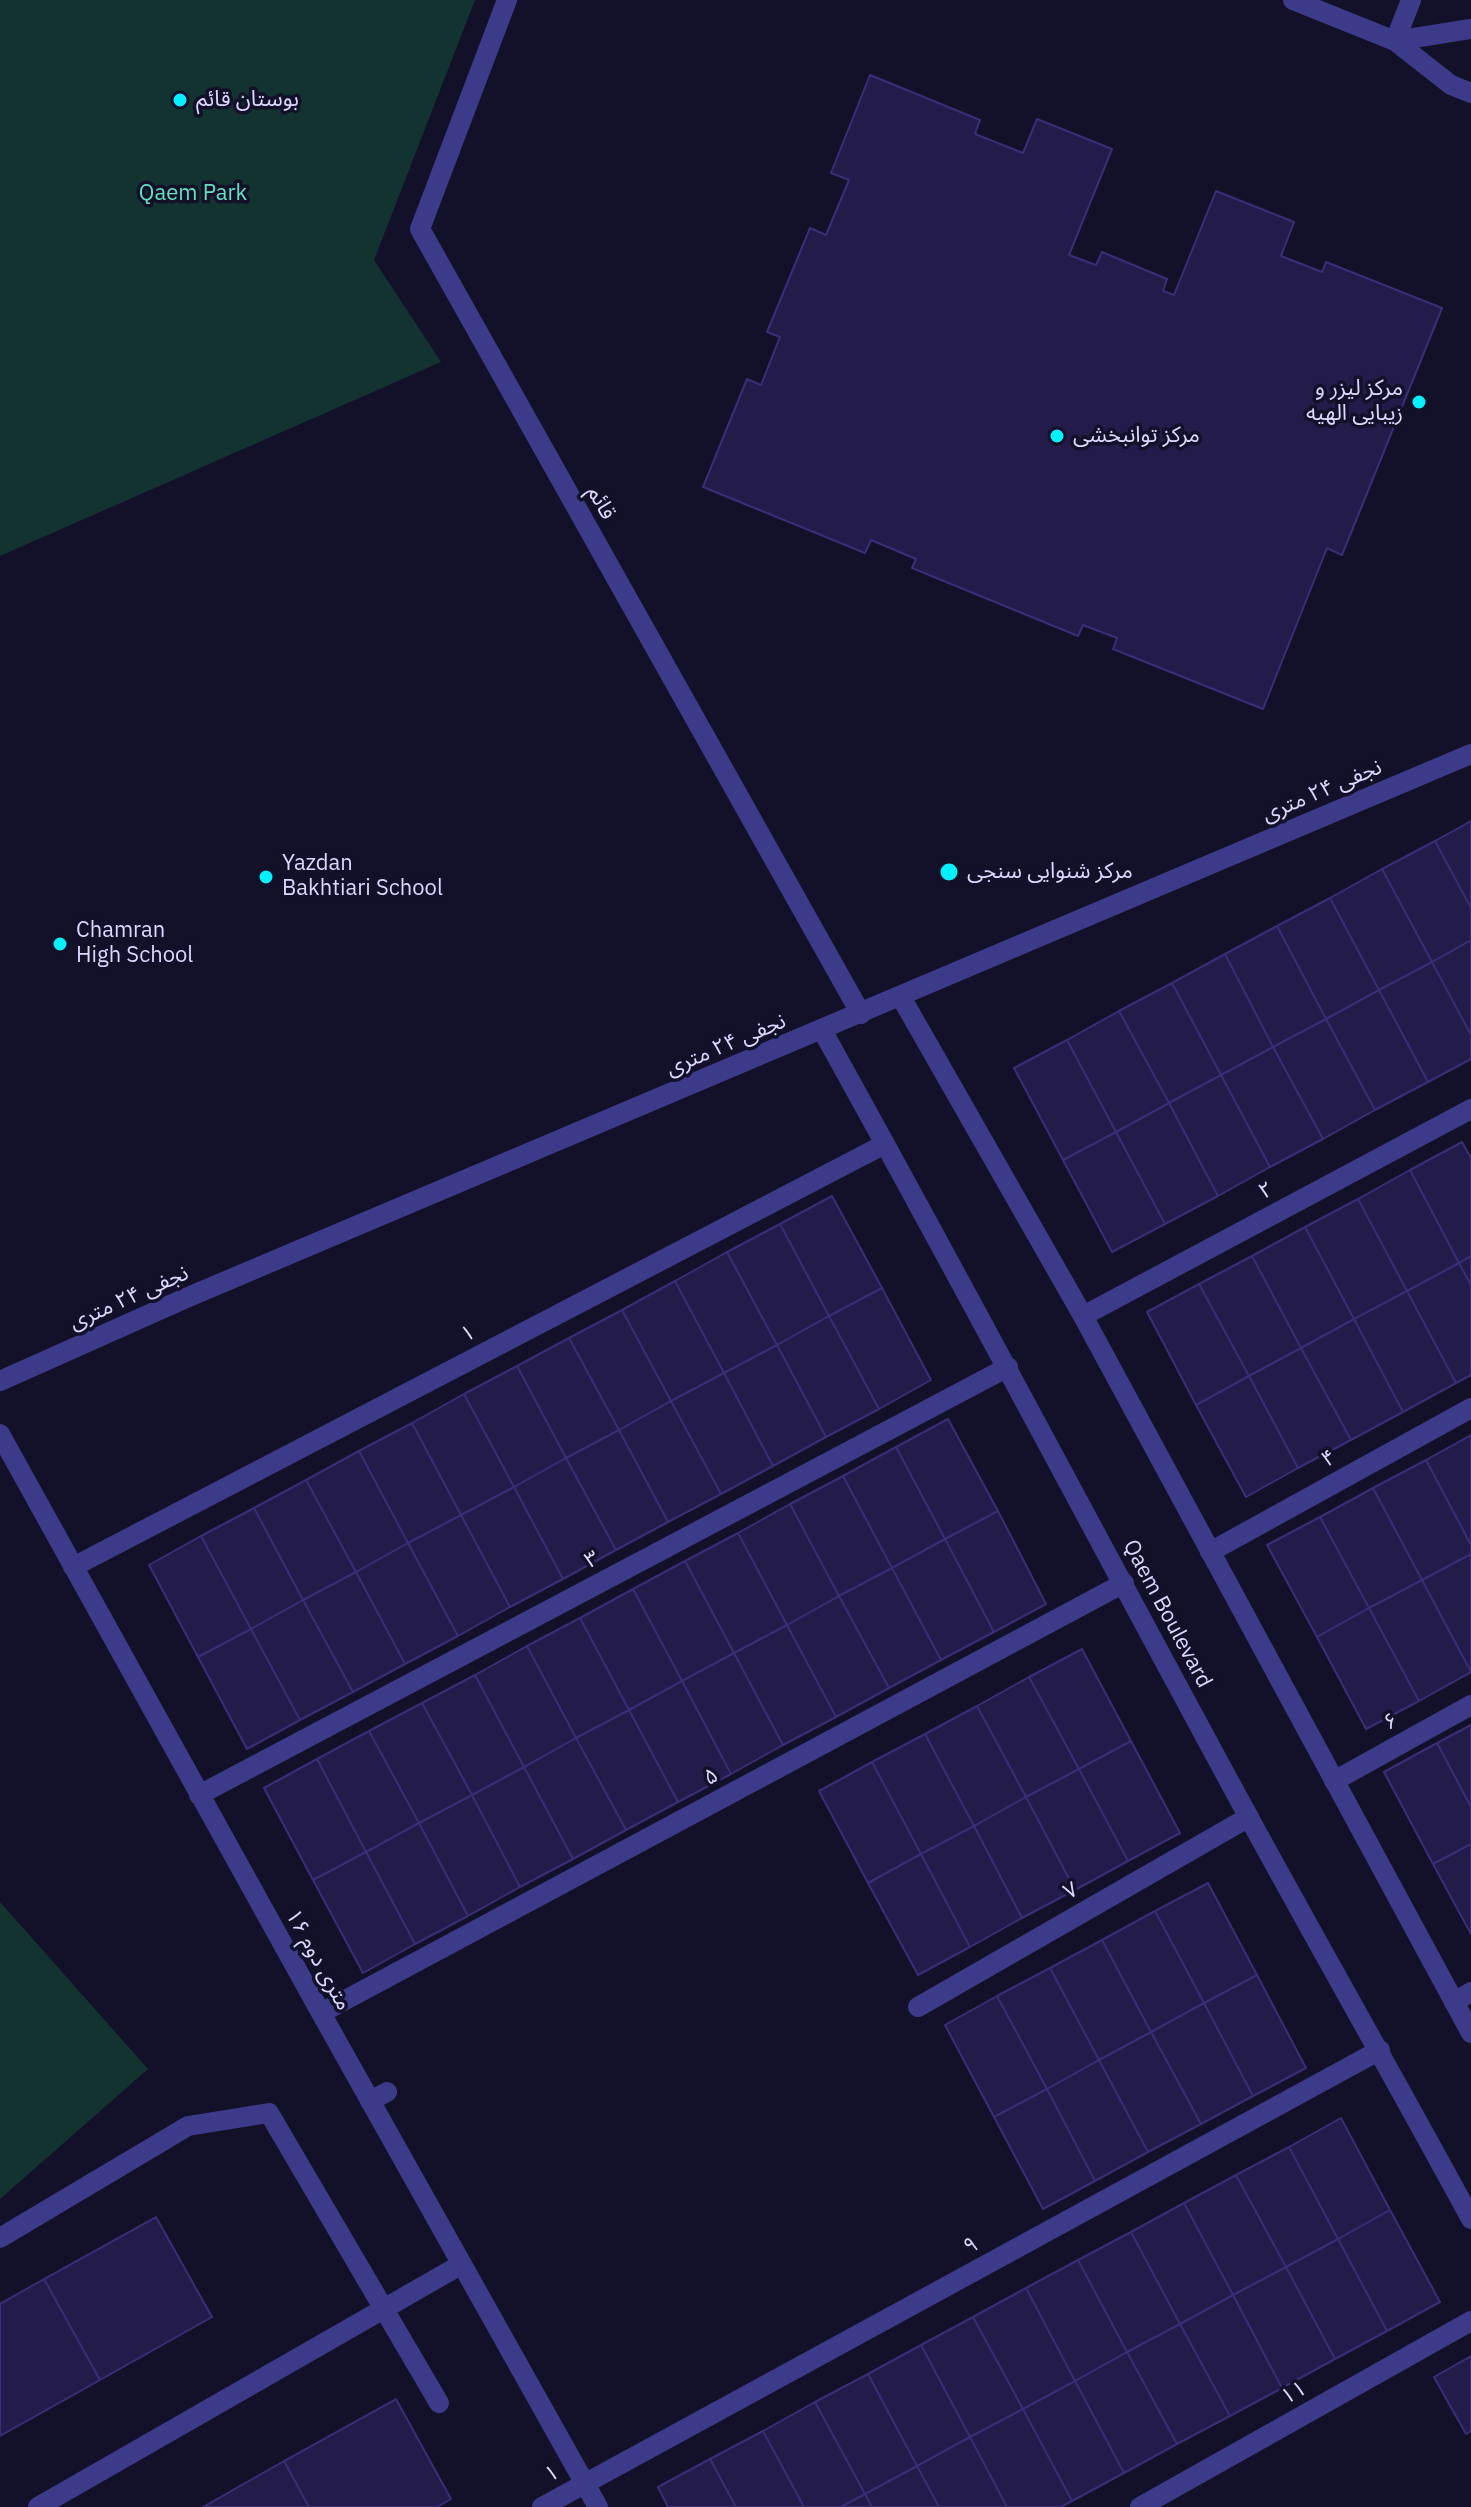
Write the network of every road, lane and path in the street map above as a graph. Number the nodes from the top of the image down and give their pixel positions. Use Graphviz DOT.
graph roads {
  1 [pos="507,0"];
  2 [pos="1293,0"];
  3 [pos="1411,0"];
  4 [pos="1471,29"];
  5 [pos="1395,41"];
  6 [pos="1471,93"];
  7 [pos="1471,754"];
  8 [pos="901,997"];
  9 [pos="861,1014"];
  10 [pos="822,1030"];
  11 [pos="1471,1109"];
  12 [pos="885,1144"];
  13 [pos="1083,1316"];
  14 [pos="1008,1367"];
  15 [pos="0,1381"];
  16 [pos="1471,1408"];
  17 [pos="0,1434"];
  18 [pos="1210,1552"];
  19 [pos="73,1567"];
  20 [pos="1124,1583"];
  21 [pos="1471,1705"];
  22 [pos="1334,1781"];
  23 [pos="199,1795"];
  24 [pos="1249,1817"];
  25 [pos="1463,1997"];
  26 [pos="918,2007"];
  27 [pos="321,2013"];
  28 [pos="1471,2033"];
  29 [pos="1380,2050"];
  30 [pos="1471,2219"];
  31 [pos="0,2238"];
  32 [pos="462,2264"];
  33 [pos="383,2309"];
  34 [pos="1471,2321"];
  35 [pos="439,2403"];
  36 [pos="585,2483"];
  37 [pos="38,2507"];
  38 [pos="542,2507"];
  39 [pos="598,2507"];
  40 [pos="1140,2507"];
  1 -- 9 [label="street, قائم"];
  2 -- 5 [label="street"];
  3 -- 5 [label="street"];
  4 -- 5 [label="street"];
  5 -- 6 [label="street"];
  7 -- 8 [label="street, نجفی ۲۴ متری"];
  8 -- 9 [label="street, نجفی ۲۴ متری"];
  8 -- 13 [label="street"];
  9 -- 10 [label="street, نجفی ۲۴ متری"];
  10 -- 12 [label="street, Qaem Boulevard"];
  10 -- 15 [label="street, نجفی ۲۴ متری"];
  11 -- 13 [label="street, ۲"];
  12 -- 14 [label="street, Qaem Boulevard"];
  12 -- 19 [label="street, ۱"];
  13 -- 18 [label="street"];
  14 -- 20 [label="street, Qaem Boulevard"];
  14 -- 23 [label="street, ۳"];
  16 -- 18 [label="street, ۴"];
  17 -- 19 [label="street, ۱۶ متری دوم"];
  18 -- 22 [label="street"];
  19 -- 23 [label="street, ۱۶ متری دوم"];
  20 -- 24 [label="street, Qaem Boulevard"];
  20 -- 27 [label="street, ۵"];
  21 -- 22 [label="street, ۶"];
  22 -- 25 [label="street"];
  23 -- 27 [label="street, ۱۶ متری دوم"];
  24 -- 26 [label="street, ۷"];
  24 -- 29 [label="street, Qaem Boulevard"];
  25 -- 28 [label="street"];
  27 -- 32 [label="street, ۱۶ متری دوم"];
  29 -- 30 [label="street, Qaem Boulevard"];
  29 -- 36 [label="street, ۹"];
  31 -- 33 [label="street"];
  32 -- 33 [label="street"];
  32 -- 36 [label="street, ۱۶ متری دوم"];
  33 -- 35 [label="street"];
  33 -- 37 [label="street"];
  34 -- 40 [label="street, ۱۱"];
  36 -- 38 [label="street, ۱"];
  36 -- 39 [label="street, ۱۶ متری دوم"];
}
